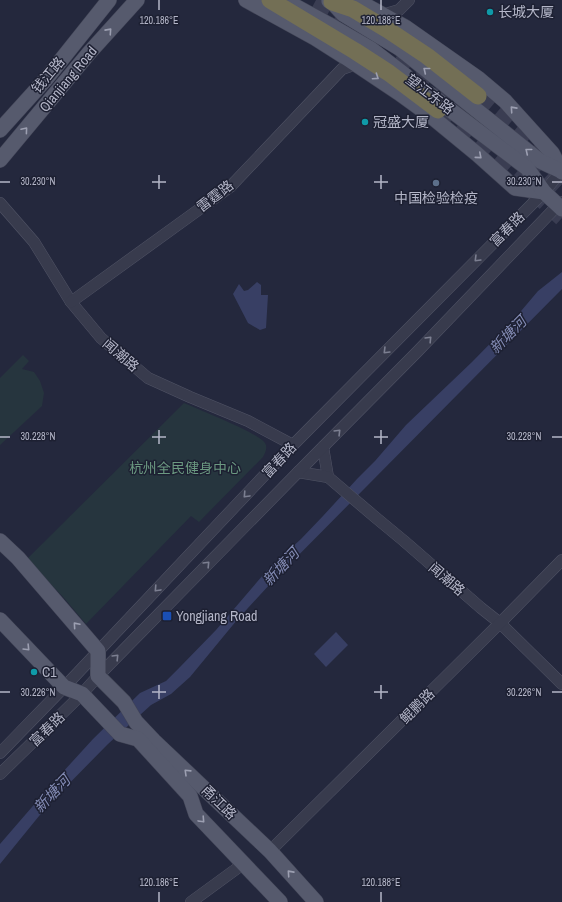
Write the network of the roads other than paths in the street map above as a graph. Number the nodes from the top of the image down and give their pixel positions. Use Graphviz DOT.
graph roads {
  1 [pos="109,0"];
  2 [pos="137,0"];
  3 [pos="246,0"];
  4 [pos="270,0"];
  5 [pos="281,0"];
  6 [pos="356,0"];
  7 [pos="409,0"];
  8 [pos="330,1"];
  9 [pos="399,10"];
  10 [pos="382,15"];
  11 [pos="405,26"];
  12 [pos="340,54"];
  13 [pos="356,64"];
  14 [pos="342,69"];
  15 [pos="478,96"];
  16 [pos="438,110"];
  17 [pos="0,130"];
  18 [pos="0,160"];
  19 [pos="562,171"];
  20 [pos="544,192"];
  21 [pos="0,203"];
  22 [pos="561,205"];
  23 [pos="71,302"];
  24 [pos="293,445"];
  25 [pos="323,447"];
  26 [pos="298,472"];
  27 [pos="328,477"];
  28 [pos="0,541"];
  29 [pos="562,560"];
  30 [pos="0,620"];
  31 [pos="500,623"];
  32 [pos="98,651"];
  33 [pos="98,676"];
  34 [pos="562,684"];
  35 [pos="64,687"];
  36 [pos="82,694"];
  37 [pos="0,752"];
  38 [pos="0,774"];
  39 [pos="270,851"];
  40 [pos="243,864"];
  41 [pos="191,902"];
  42 [pos="280,902"];
  43 [pos="316,902"];
  1 -- 17 [label="main road, 钱江路"];
  18 -- 2 [label="main road, Qianjiang Road, one-way"];
  3 -- 12 [label="main road"];
  4 -- 16 [label="highway"];
  5 -- 20 [label="main road, 望江东路"];
  6 -- 10 [label="main road"];
  7 -- 9 [label="street"];
  8 -- 15 [label="highway"];
  19 -- 8 [label="main road, 望江东路, one-way"];
  9 -- 10 [label="street"];
  9 -- 11 [label="street"];
  10 -- 11 [label="main road"];
  19 -- 11 [label="main road, one-way"];
  12 -- 13 [label="main road"];
  12 -- 14 [label="street"];
  13 -- 14 [label="street, 雷霆路"];
  13 -- 20 [label="main road, one-way"];
  14 -- 23 [label="street, 雷霆路"];
  19 -- 20 [label="street, 富春路"];
  20 -- 22 [label="main road, 望江东路"];
  20 -- 24 [label="street, 富春路, one-way"];
  21 -- 23 [label="street, 闻潮路"];
  25 -- 22 [label="street, 富春路, one-way"];
  23 -- 24 [label="street, 闻潮路"];
  24 -- 32 [label="street, 富春路, one-way"];
  25 -- 26 [label="street, 富春路"];
  25 -- 27 [label="street"];
  26 -- 27 [label="street"];
  33 -- 26 [label="street, 富春路, one-way"];
  27 -- 31 [label="street, 闻潮路"];
  32 -- 28 [label="main road, one-way"];
  29 -- 31 [label="street, 鲲鹏路"];
  30 -- 35 [label="main road, one-way"];
  31 -- 34 [label="street, 闻潮路"];
  31 -- 39 [label="street, 鲲鹏路"];
  32 -- 33 [label="main road"];
  32 -- 35 [label="street, 富春路"];
  33 -- 36 [label="street, 富春路"];
  39 -- 33 [label="main road, 甬江路, one-way"];
  35 -- 36 [label="main road"];
  35 -- 37 [label="street, 富春路"];
  36 -- 38 [label="street, 富春路"];
  36 -- 40 [label="main road, 甬江路, one-way"];
  43 -- 39 [label="main road, 甬江路, one-way"];
  40 -- 41 [label="street"];
  40 -- 42 [label="main road, 甬江路"];
}
